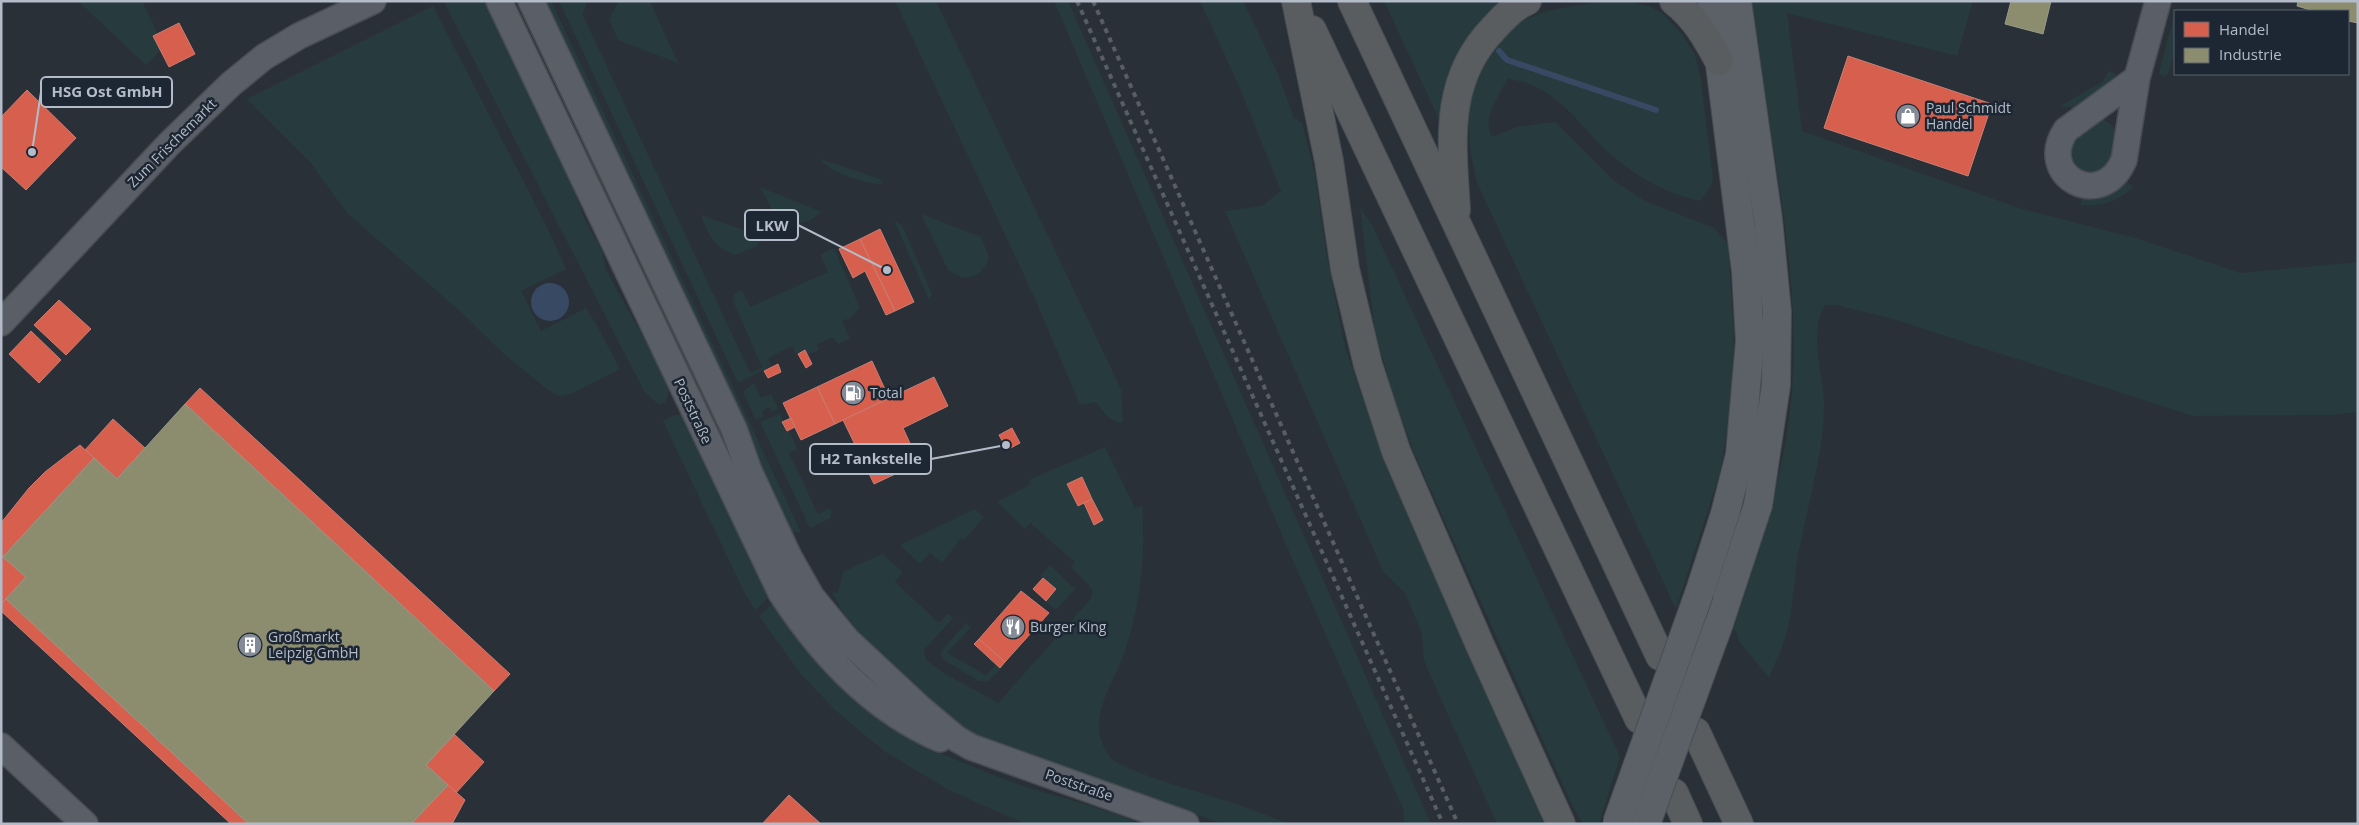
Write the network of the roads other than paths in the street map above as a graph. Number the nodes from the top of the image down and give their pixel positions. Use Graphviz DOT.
graph roads {
  1 [pos="373,1"];
  2 [pos="499,1"];
  3 [pos="531,1"];
  4 [pos="1297,1"];
  5 [pos="1352,1"];
  6 [pos="1527,1"];
  7 [pos="1674,1"];
  8 [pos="1712,1"];
  9 [pos="1737,1"];
  10 [pos="2158,1"];
  11 [pos="1719,61"];
  12 [pos="2138,78"];
  13 [pos="1456,224"];
  14 [pos="1,323"];
  15 [pos="1660,656"];
  16 [pos="1639,719"];
  17 [pos="1696,732"];
  18 [pos="1,746"];
  19 [pos="971,747"];
  20 [pos="1674,793"];
  21 [pos="1616,823"];
  22 [pos="85,824"];
  23 [pos="1186,824"];
  24 [pos="1561,824"];
  25 [pos="1646,824"];
  26 [pos="1688,824"];
  27 [pos="1739,824"];
  1 -- 14 [label="street, Zum Frischemarkt"];
  2 -- 19 [label="street, Poststraße"];
  3 -- 19 [label="street, Poststraße"];
  4 -- 16 [label="highway"];
  4 -- 24 [label="highway"];
  5 -- 13 [label="highway"];
  6 -- 13 [label="highway"];
  7 -- 11 [label="highway"];
  8 -- 11 [label="main road"];
  9 -- 25 [label="main road, bridge"];
  10 -- 12 [label="street"];
  11 -- 21 [label="main road, bridge"];
  13 -- 15 [label="highway"];
  17 -- 27 [label="highway"];
  18 -- 22 [label="street"];
  19 -- 23 [label="street, Poststraße"];
  20 -- 26 [label="highway"];
}
